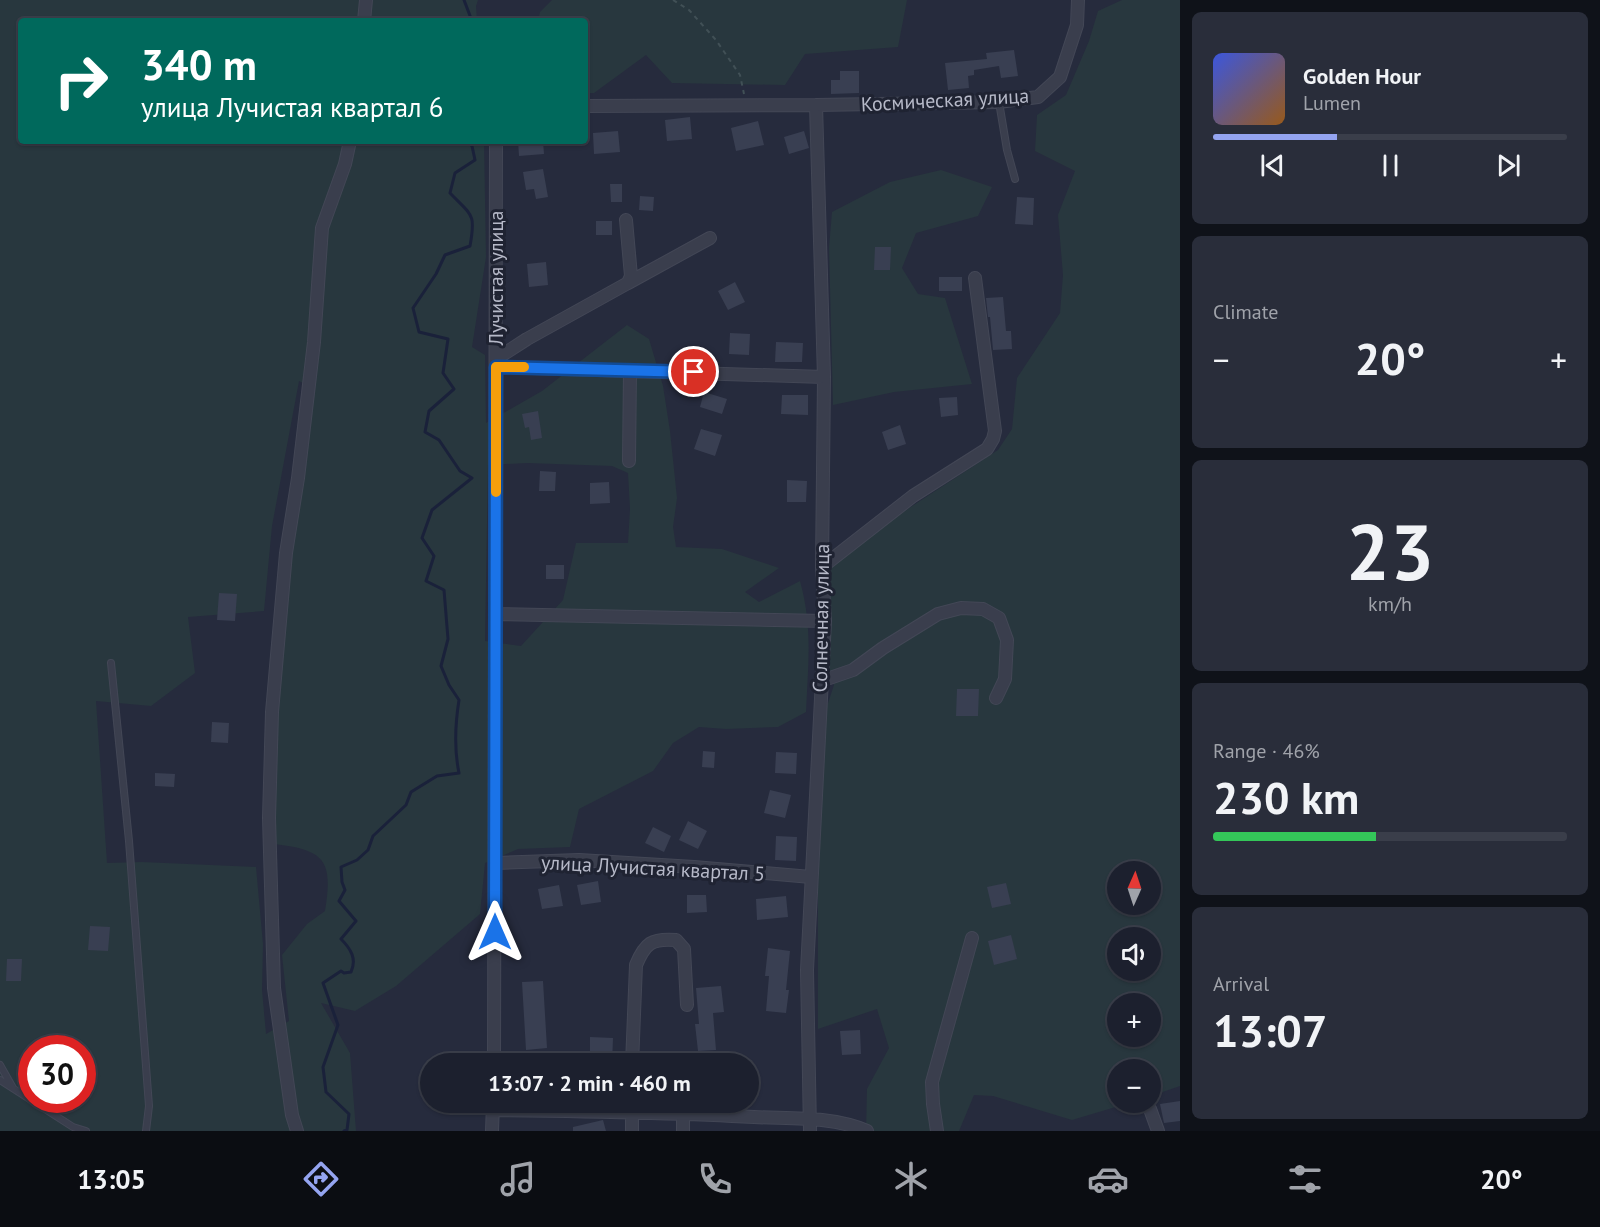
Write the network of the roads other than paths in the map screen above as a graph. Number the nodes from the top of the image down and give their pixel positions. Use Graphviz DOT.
graph roads {
  1 [pos="366,0"];
  2 [pos="1078,0"];
  3 [pos="364,18"];
  4 [pos="999,102"];
  5 [pos="816,105"];
  6 [pos="588,106"];
  7 [pos="349,144"];
  8 [pos="496,144"];
  9 [pos="1016,179"];
  10 [pos="626,220"];
  11 [pos="710,238"];
  12 [pos="975,278"];
  13 [pos="628,283"];
  14 [pos="496,363"];
  15 [pos="630,370"];
  16 [pos="824,377"];
  17 [pos="629,461"];
  18 [pos="822,567"];
  19 [pos="496,614"];
  20 [pos="825,621"];
  21 [pos="111,663"];
  22 [pos="821,681"];
  23 [pos="996,698"];
  24 [pos="496,863"];
  25 [pos="811,877"];
  26 [pos="972,938"];
  27 [pos="687,1005"];
  28 [pos="494,1053"];
  29 [pos="632,1053"];
  30 [pos="0,1065"];
  31 [pos="0,1080"];
  32 [pos="13,1089"];
  33 [pos="493,1113"];
  34 [pos="632,1113"];
  35 [pos="683,1113"];
  36 [pos="1151,1113"];
  37 [pos="810,1125"];
  38 [pos="86,1131"];
  39 [pos="146,1131"];
  40 [pos="297,1131"];
  41 [pos="492,1131"];
  42 [pos="632,1131"];
  43 [pos="683,1131"];
  44 [pos="867,1131"];
  45 [pos="937,1131"];
  46 [pos="1158,1131"];
  1 -- 3 [label="street"];
  2 -- 4 [label="street, Космическая улица"];
  4 -- 5 [label="street, Космическая улица"];
  4 -- 9 [label="lane"];
  5 -- 6 [label="street"];
  5 -- 16 [label="street, Солнечная улица"];
  7 -- 40 [label="street"];
  8 -- 14 [label="street, Лучистая улица"];
  10 -- 13 [label="street"];
  11 -- 13 [label="street"];
  12 -- 18 [label="street"];
  13 -- 14 [label="street"];
  14 -- 15 [label="street"];
  14 -- 19 [label="street, Лучистая улица"];
  15 -- 16 [label="street"];
  15 -- 17 [label="street"];
  16 -- 18 [label="street, Солнечная улица"];
  18 -- 20 [label="street, Солнечная улица"];
  19 -- 20 [label="street"];
  19 -- 24 [label="street, Лучистая улица"];
  20 -- 22 [label="street, Солнечная улица"];
  21 -- 39 [label="lane"];
  22 -- 23 [label="street"];
  22 -- 25 [label="street, Солнечная улица"];
  24 -- 25 [label="street, улица Лучистая квартал 5"];
  24 -- 28 [label="street, Лучистая улица"];
  25 -- 37 [label="street, Солнечная улица"];
  26 -- 45 [label="street"];
  27 -- 29 [label="street"];
  30 -- 32 [label="lane"];
  31 -- 32 [label="lane"];
  32 -- 38 [label="lane"];
  33 -- 41 [label="street"];
  34 -- 42 [label="street"];
  35 -- 37 [label="street"];
  35 -- 43 [label="street"];
  36 -- 46 [label="street"];
  37 -- 44 [label="street"];
}
